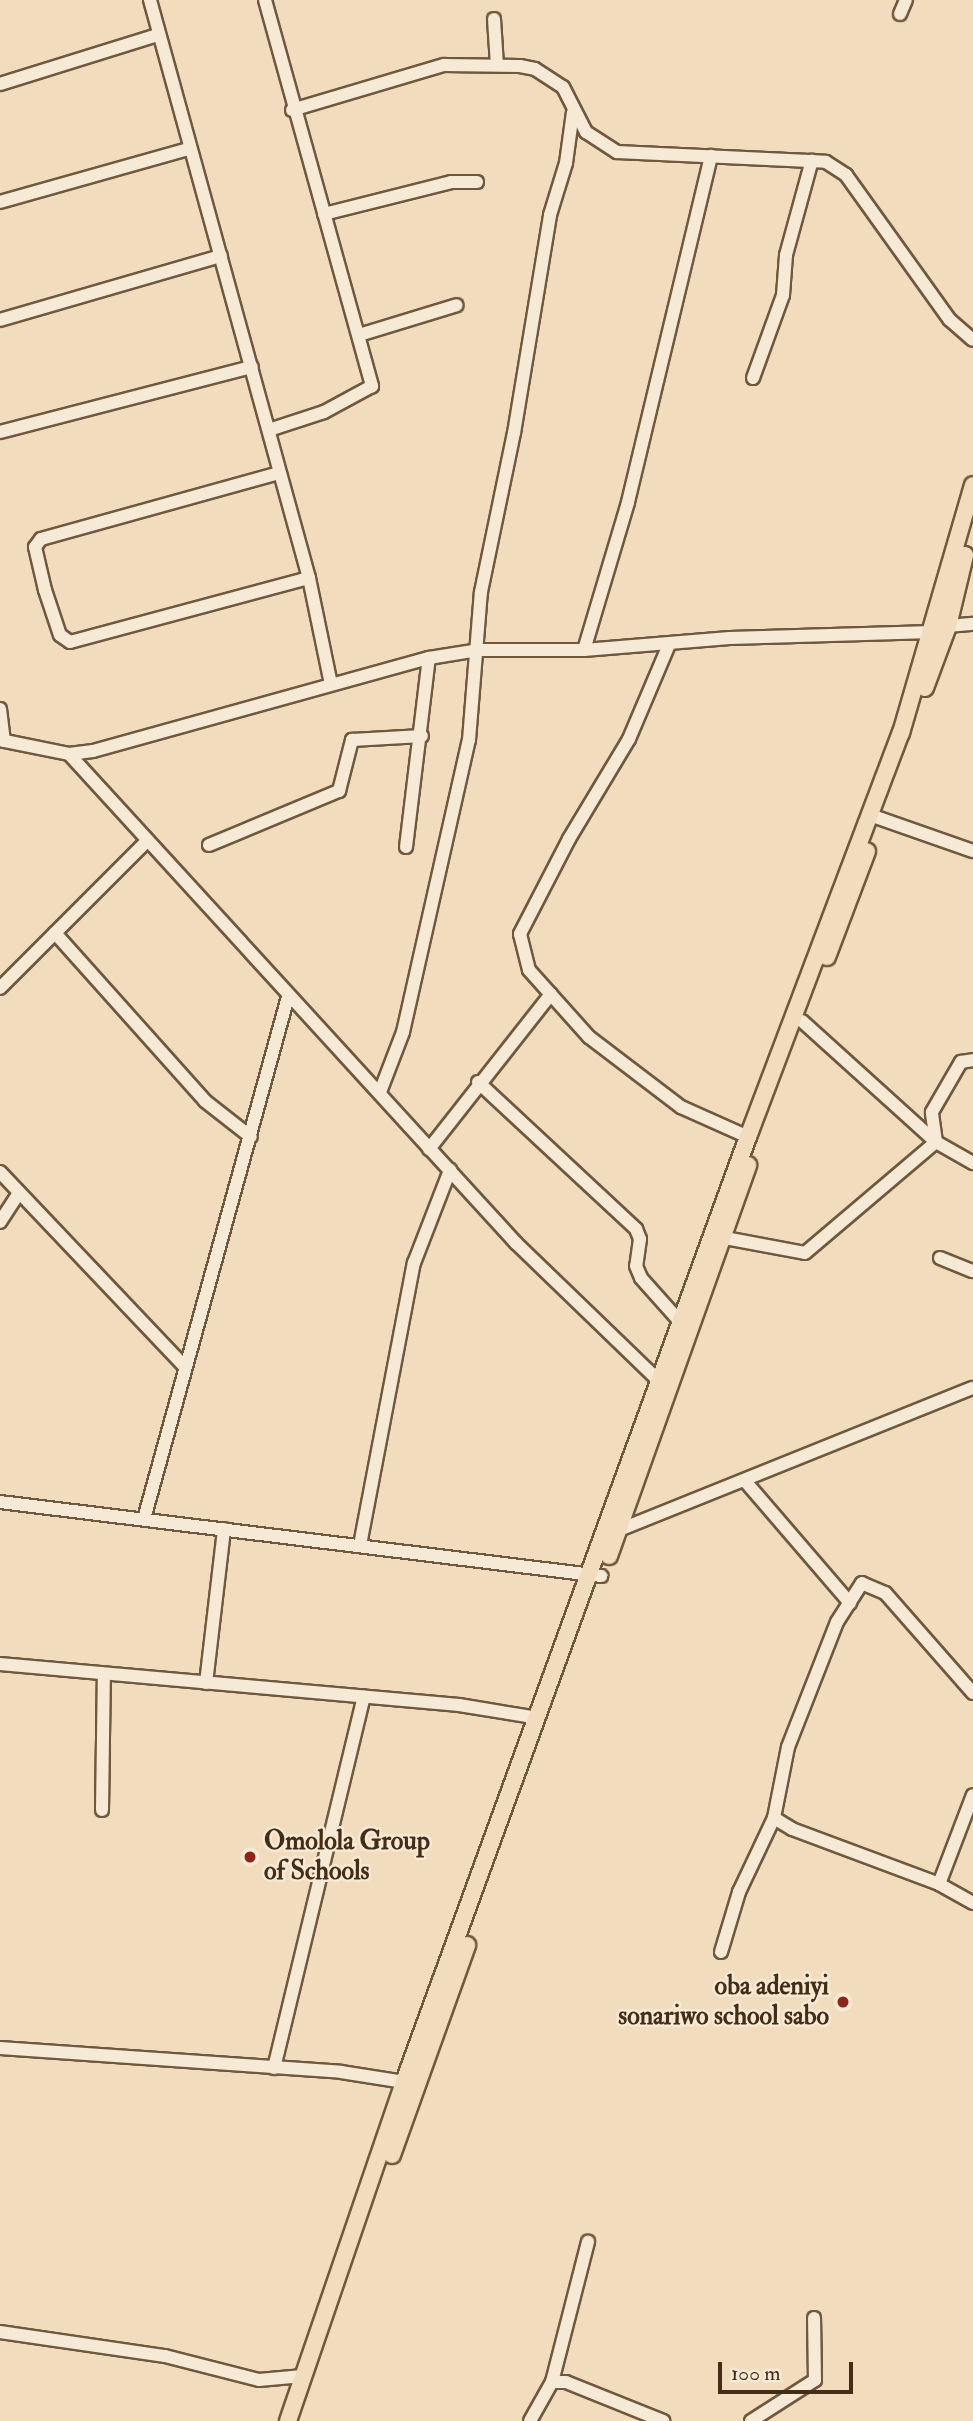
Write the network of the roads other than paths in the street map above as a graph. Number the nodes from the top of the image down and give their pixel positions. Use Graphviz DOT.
graph roads {
  1 [pos="150,0"];
  2 [pos="266,0"];
  3 [pos="906,0"];
  4 [pos="900,14"];
  5 [pos="494,19"];
  6 [pos="157,35"];
  7 [pos="497,65"];
  8 [pos="0,84"];
  9 [pos="292,110"];
  10 [pos="573,112"];
  11 [pos="189,149"];
  12 [pos="711,156"];
  13 [pos="812,160"];
  14 [pos="477,182"];
  15 [pos="0,202"];
  16 [pos="324,214"];
  17 [pos="222,257"];
  18 [pos="457,305"];
  19 [pos="0,320"];
  20 [pos="359,335"];
  21 [pos="973,340"];
  22 [pos="252,367"];
  23 [pos="753,378"];
  24 [pos="269,430"];
  25 [pos="0,432"];
  26 [pos="279,472"];
  27 [pos="973,485"];
  28 [pos="973,524"];
  29 [pos="309,578"];
  30 [pos="973,624"];
  31 [pos="948,626"];
  32 [pos="932,632"];
  33 [pos="668,647"];
  34 [pos="479,650"];
  35 [pos="584,650"];
  36 [pos="429,658"];
  37 [pos="331,684"];
  38 [pos="0,709"];
  39 [pos="422,736"];
  40 [pos="2,741"];
  41 [pos="69,754"];
  42 [pos="874,817"];
  43 [pos="146,842"];
  44 [pos="209,845"];
  45 [pos="406,847"];
  46 [pos="973,851"];
  47 [pos="55,933"];
  48 [pos="1,985"];
  49 [pos="551,994"];
  50 [pos="288,997"];
  51 [pos="802,1021"];
  52 [pos="973,1060"];
  53 [pos="478,1082"];
  54 [pos="380,1092"];
  55 [pos="251,1137"];
  56 [pos="748,1137"];
  57 [pos="936,1142"];
  58 [pos="429,1149"];
  59 [pos="973,1163"];
  60 [pos="450,1170"];
  61 [pos="0,1172"];
  62 [pos="19,1193"];
  63 [pos="0,1222"];
  64 [pos="725,1238"];
  65 [pos="940,1258"];
  66 [pos="973,1271"];
  67 [pos="682,1324"];
  68 [pos="185,1367"];
  69 [pos="660,1382"];
  70 [pos="973,1388"];
  71 [pos="745,1481"];
  72 [pos="0,1502"];
  73 [pos="144,1519"];
  74 [pos="224,1529"];
  75 [pos="619,1530"];
  76 [pos="360,1545"];
  77 [pos="596,1575"];
  78 [pos="850,1603"];
  79 [pos="0,1664"];
  80 [pos="104,1674"];
  81 [pos="206,1683"];
  82 [pos="970,1687"];
  83 [pos="364,1697"];
  84 [pos="538,1718"];
  85 [pos="973,1795"];
  86 [pos="102,1810"];
  87 [pos="774,1818"];
  88 [pos="939,1884"];
  89 [pos="973,1903"];
  90 [pos="721,1952"];
  91 [pos="0,2048"];
  92 [pos="274,2068"];
  93 [pos="404,2082"];
  94 [pos="588,2242"];
  95 [pos="814,2318"];
  96 [pos="0,2332"];
  97 [pos="303,2376"];
  98 [pos="552,2382"];
  99 [pos="288,2421"];
  100 [pos="298,2421"];
  101 [pos="530,2421"];
  102 [pos="663,2421"];
  103 [pos="751,2421"];
  1 -- 6 [label="street"];
  2 -- 9 [label="street"];
  3 -- 4 [label="street"];
  5 -- 7 [label="street"];
  6 -- 8 [label="street"];
  6 -- 11 [label="street"];
  7 -- 9 [label="street"];
  7 -- 10 [label="street"];
  9 -- 16 [label="street"];
  10 -- 12 [label="street"];
  10 -- 34 [label="street"];
  11 -- 15 [label="street"];
  11 -- 17 [label="street"];
  12 -- 13 [label="street"];
  12 -- 35 [label="street"];
  13 -- 21 [label="street"];
  13 -- 23 [label="street"];
  14 -- 16 [label="street"];
  16 -- 20 [label="street"];
  17 -- 19 [label="street"];
  17 -- 22 [label="street"];
  18 -- 20 [label="street"];
  20 -- 24 [label="street"];
  22 -- 24 [label="street"];
  22 -- 25 [label="street"];
  24 -- 26 [label="street"];
  26 -- 29 [label="street"];
  26 -- 29 [label="street"];
  27 -- 32 [label="main road"];
  28 -- 31 [label="main road"];
  29 -- 37 [label="street"];
  30 -- 31 [label="street"];
  31 -- 42 [label="main road"];
  32 -- 33 [label="street"];
  32 -- 42 [label="main road"];
  33 -- 35 [label="street"];
  33 -- 49 [label="street"];
  34 -- 35 [label="street"];
  34 -- 36 [label="street"];
  34 -- 54 [label="street"];
  36 -- 37 [label="street"];
  36 -- 39 [label="street"];
  37 -- 41 [label="street"];
  38 -- 40 [label="street"];
  39 -- 44 [label="street"];
  39 -- 45 [label="street"];
  40 -- 41 [label="street"];
  41 -- 43 [label="street"];
  42 -- 46 [label="street"];
  42 -- 51 [label="main road"];
  42 -- 56 [label="main road"];
  43 -- 47 [label="street"];
  43 -- 50 [label="street"];
  47 -- 48 [label="street"];
  47 -- 55 [label="street"];
  49 -- 53 [label="street"];
  49 -- 56 [label="street"];
  50 -- 54 [label="street"];
  50 -- 55 [label="street"];
  51 -- 57 [label="street"];
  51 -- 64 [label="main road"];
  52 -- 57 [label="street"];
  53 -- 58 [label="street"];
  53 -- 67 [label="street"];
  54 -- 58 [label="street"];
  55 -- 68 [label="street"];
  56 -- 67 [label="main road"];
  57 -- 59 [label="street"];
  57 -- 64 [label="street"];
  58 -- 60 [label="street"];
  60 -- 69 [label="street"];
  60 -- 76 [label="street"];
  61 -- 62 [label="street"];
  62 -- 63 [label="street"];
  62 -- 68 [label="street"];
  64 -- 75 [label="main road"];
  65 -- 66 [label="street"];
  67 -- 69 [label="main road"];
  68 -- 73 [label="street"];
  69 -- 77 [label="main road"];
  70 -- 71 [label="street"];
  71 -- 75 [label="street"];
  71 -- 78 [label="street"];
  72 -- 73 [label="street"];
  73 -- 74 [label="street"];
  74 -- 76 [label="street"];
  74 -- 81 [label="street"];
  75 -- 77 [label="main road"];
  76 -- 77 [label="street"];
  77 -- 84 [label="main road"];
  77 -- 100 [label="main road"];
  78 -- 82 [label="street"];
  78 -- 87 [label="street"];
  79 -- 80 [label="street"];
  80 -- 81 [label="street"];
  80 -- 86 [label="street"];
  81 -- 83 [label="street"];
  83 -- 84 [label="street"];
  83 -- 92 [label="street"];
  84 -- 93 [label="main road"];
  85 -- 88 [label="street"];
  87 -- 88 [label="street"];
  87 -- 90 [label="street"];
  88 -- 89 [label="street"];
  91 -- 92 [label="street"];
  92 -- 93 [label="street"];
  93 -- 97 [label="main road"];
  94 -- 98 [label="street"];
  95 -- 103 [label="street"];
  96 -- 97 [label="street"];
  97 -- 99 [label="main road"];
  98 -- 101 [label="street"];
  98 -- 102 [label="street"];
}
